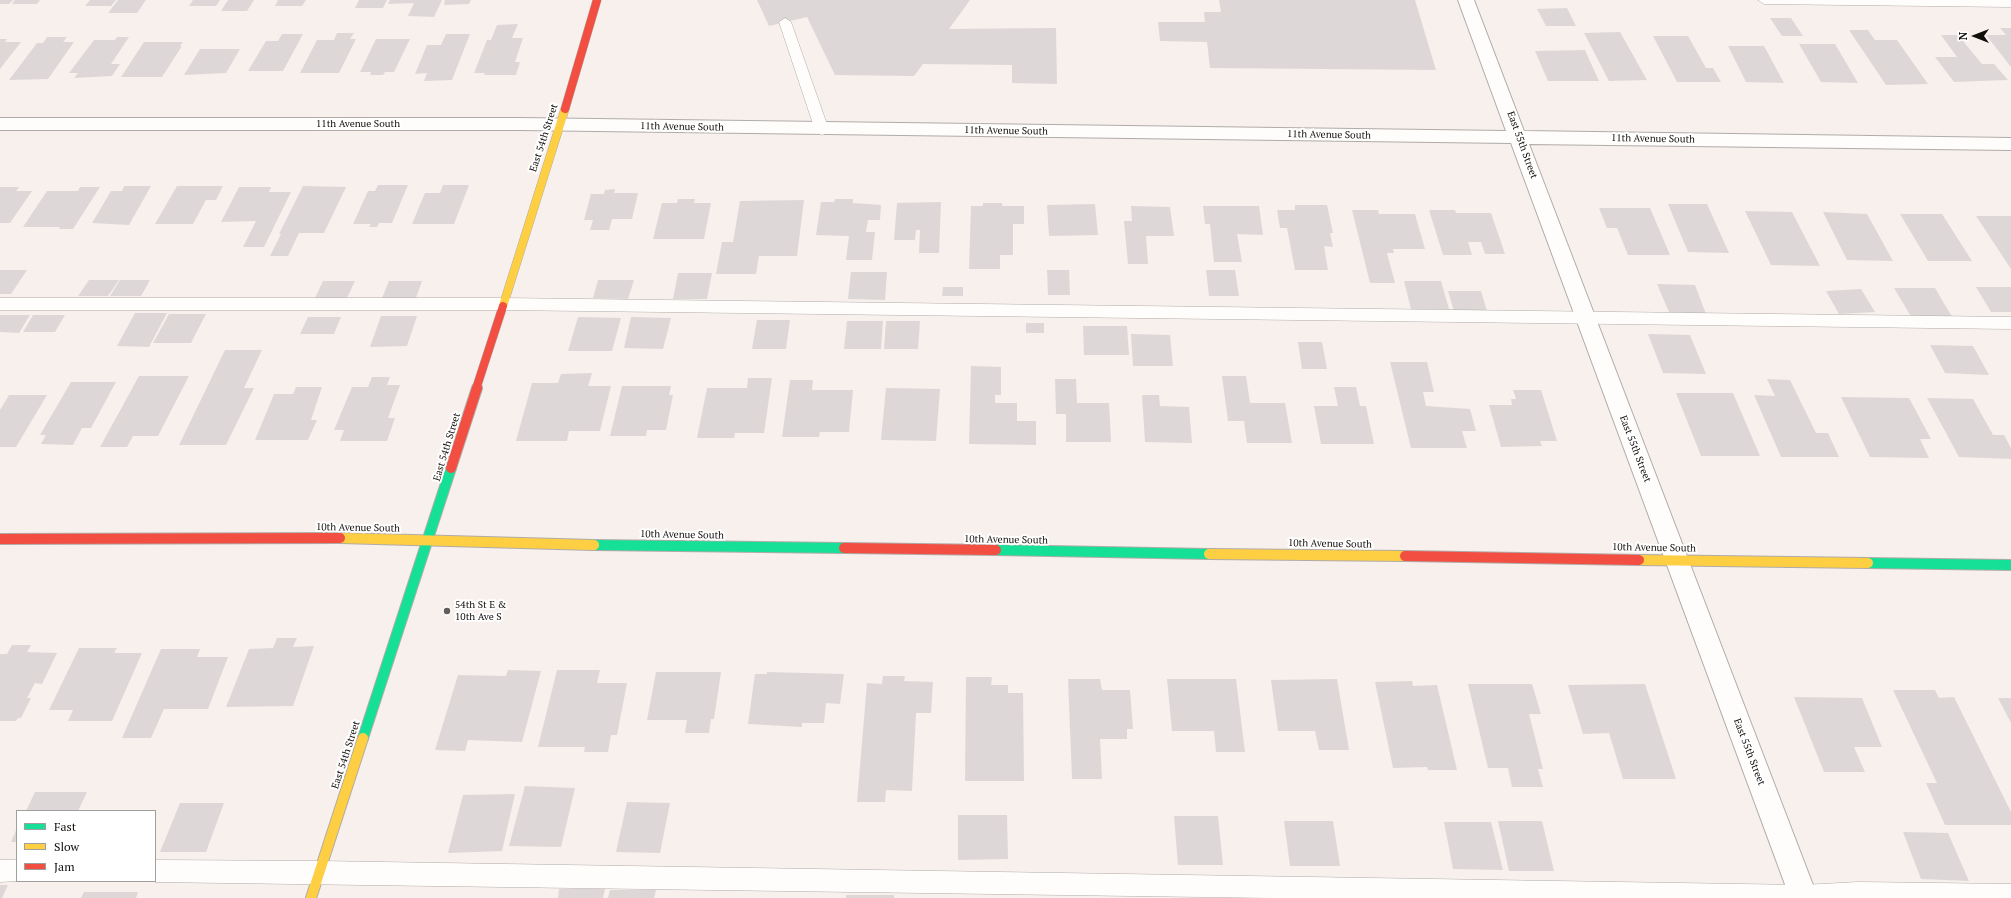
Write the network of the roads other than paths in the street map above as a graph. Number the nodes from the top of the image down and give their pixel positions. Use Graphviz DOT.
graph roads {
  1 [pos="597,0"];
  2 [pos="1466,0"];
  3 [pos="1764,0"];
  4 [pos="2011,3"];
  5 [pos="786,22"];
  6 [pos="0,124"];
  7 [pos="560,125"];
  8 [pos="822,130"];
  9 [pos="1519,137"];
  10 [pos="2011,144"];
  11 [pos="0,304"];
  12 [pos="503,304"];
  13 [pos="1585,319"];
  14 [pos="2011,323"];
  15 [pos="0,539"];
  16 [pos="428,540"];
  17 [pos="1677,560"];
  18 [pos="2011,565"];
  19 [pos="0,871"];
  20 [pos="16,871"];
  21 [pos="156,872"];
  22 [pos="319,872"];
  23 [pos="2011,895"];
  24 [pos="1804,897"];
  25 [pos="311,898"];
  1 -- 7 [label="street, East 54th Street"];
  2 -- 9 [label="street, East 55th Street"];
  3 -- 4 [label="lane"];
  5 -- 8 [label="lane"];
  6 -- 7 [label="street, 11th Avenue South"];
  7 -- 8 [label="street, 11th Avenue South"];
  7 -- 12 [label="street, East 54th Street"];
  8 -- 9 [label="street, 11th Avenue South"];
  9 -- 10 [label="street, 11th Avenue South"];
  9 -- 13 [label="street, East 55th Street"];
  11 -- 12 [label="lane"];
  12 -- 13 [label="lane"];
  12 -- 16 [label="street, East 54th Street"];
  13 -- 14 [label="lane"];
  13 -- 17 [label="street, East 55th Street"];
  15 -- 16 [label="street, 10th Avenue South"];
  16 -- 17 [label="street, 10th Avenue South"];
  16 -- 22 [label="street, East 54th Street"];
  17 -- 18 [label="street, 10th Avenue South"];
  17 -- 24 [label="street, East 55th Street"];
  19 -- 20 [label="lane"];
  21 -- 22 [label="lane"];
  22 -- 24 [label="lane"];
  22 -- 25 [label="street, East 54th Street"];
  23 -- 24 [label="lane"];
}
